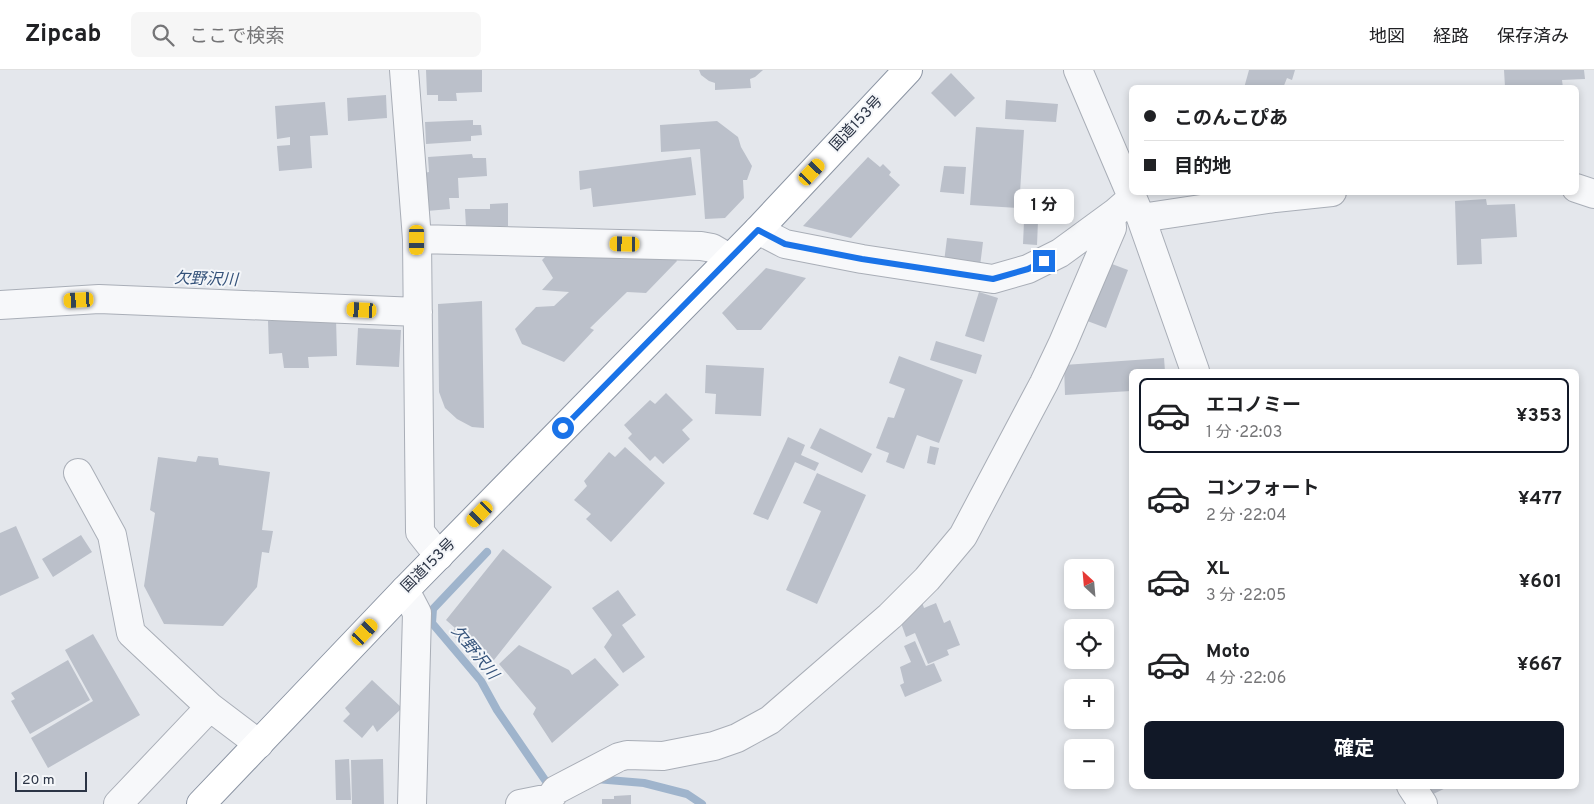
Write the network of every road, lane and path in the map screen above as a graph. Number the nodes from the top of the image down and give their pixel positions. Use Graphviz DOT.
graph roads {
  1 [pos="404,70"];
  2 [pos="908,70"];
  3 [pos="1078,70"];
  4 [pos="1579,189"];
  5 [pos="1129,191"];
  6 [pos="1594,194"];
  7 [pos="1131,195"];
  8 [pos="1304,195"];
  9 [pos="1136,208"];
  10 [pos="1111,216"];
  11 [pos="758,230"];
  12 [pos="417,240"];
  13 [pos="729,258"];
  14 [pos="0,304"];
  15 [pos="418,312"];
  16 [pos="1194,369"];
  17 [pos="78,473"];
  18 [pos="439,556"];
  19 [pos="405,590"];
  20 [pos="210,706"];
  21 [pos="260,744"];
  22 [pos="1413,789"];
  23 [pos="118,804"];
  24 [pos="201,804"];
  25 [pos="412,804"];
  26 [pos="520,804"];
  27 [pos="1423,804"];
  1 -- 12 [label="street"];
  2 -- 11 [label="highway, 国道153号"];
  3 -- 5 [label="street"];
  4 -- 6 [label="street"];
  7 -- 9 [label="street"];
  8 -- 9 [label="street"];
  9 -- 10 [label="street"];
  9 -- 16 [label="street"];
  10 -- 11 [label="street"];
  10 -- 26 [label="street"];
  11 -- 13 [label="highway, 国道153号"];
  12 -- 13 [label="street"];
  12 -- 15 [label="street"];
  13 -- 18 [label="highway, 国道153号"];
  14 -- 15 [label="street"];
  15 -- 18 [label="street"];
  17 -- 20 [label="street"];
  18 -- 19 [label="highway, 国道153号"];
  19 -- 21 [label="highway, 国道153号"];
  19 -- 25 [label="street"];
  20 -- 21 [label="street"];
  20 -- 23 [label="street"];
  21 -- 24 [label="highway, 国道153号"];
  22 -- 27 [label="street"];
}
